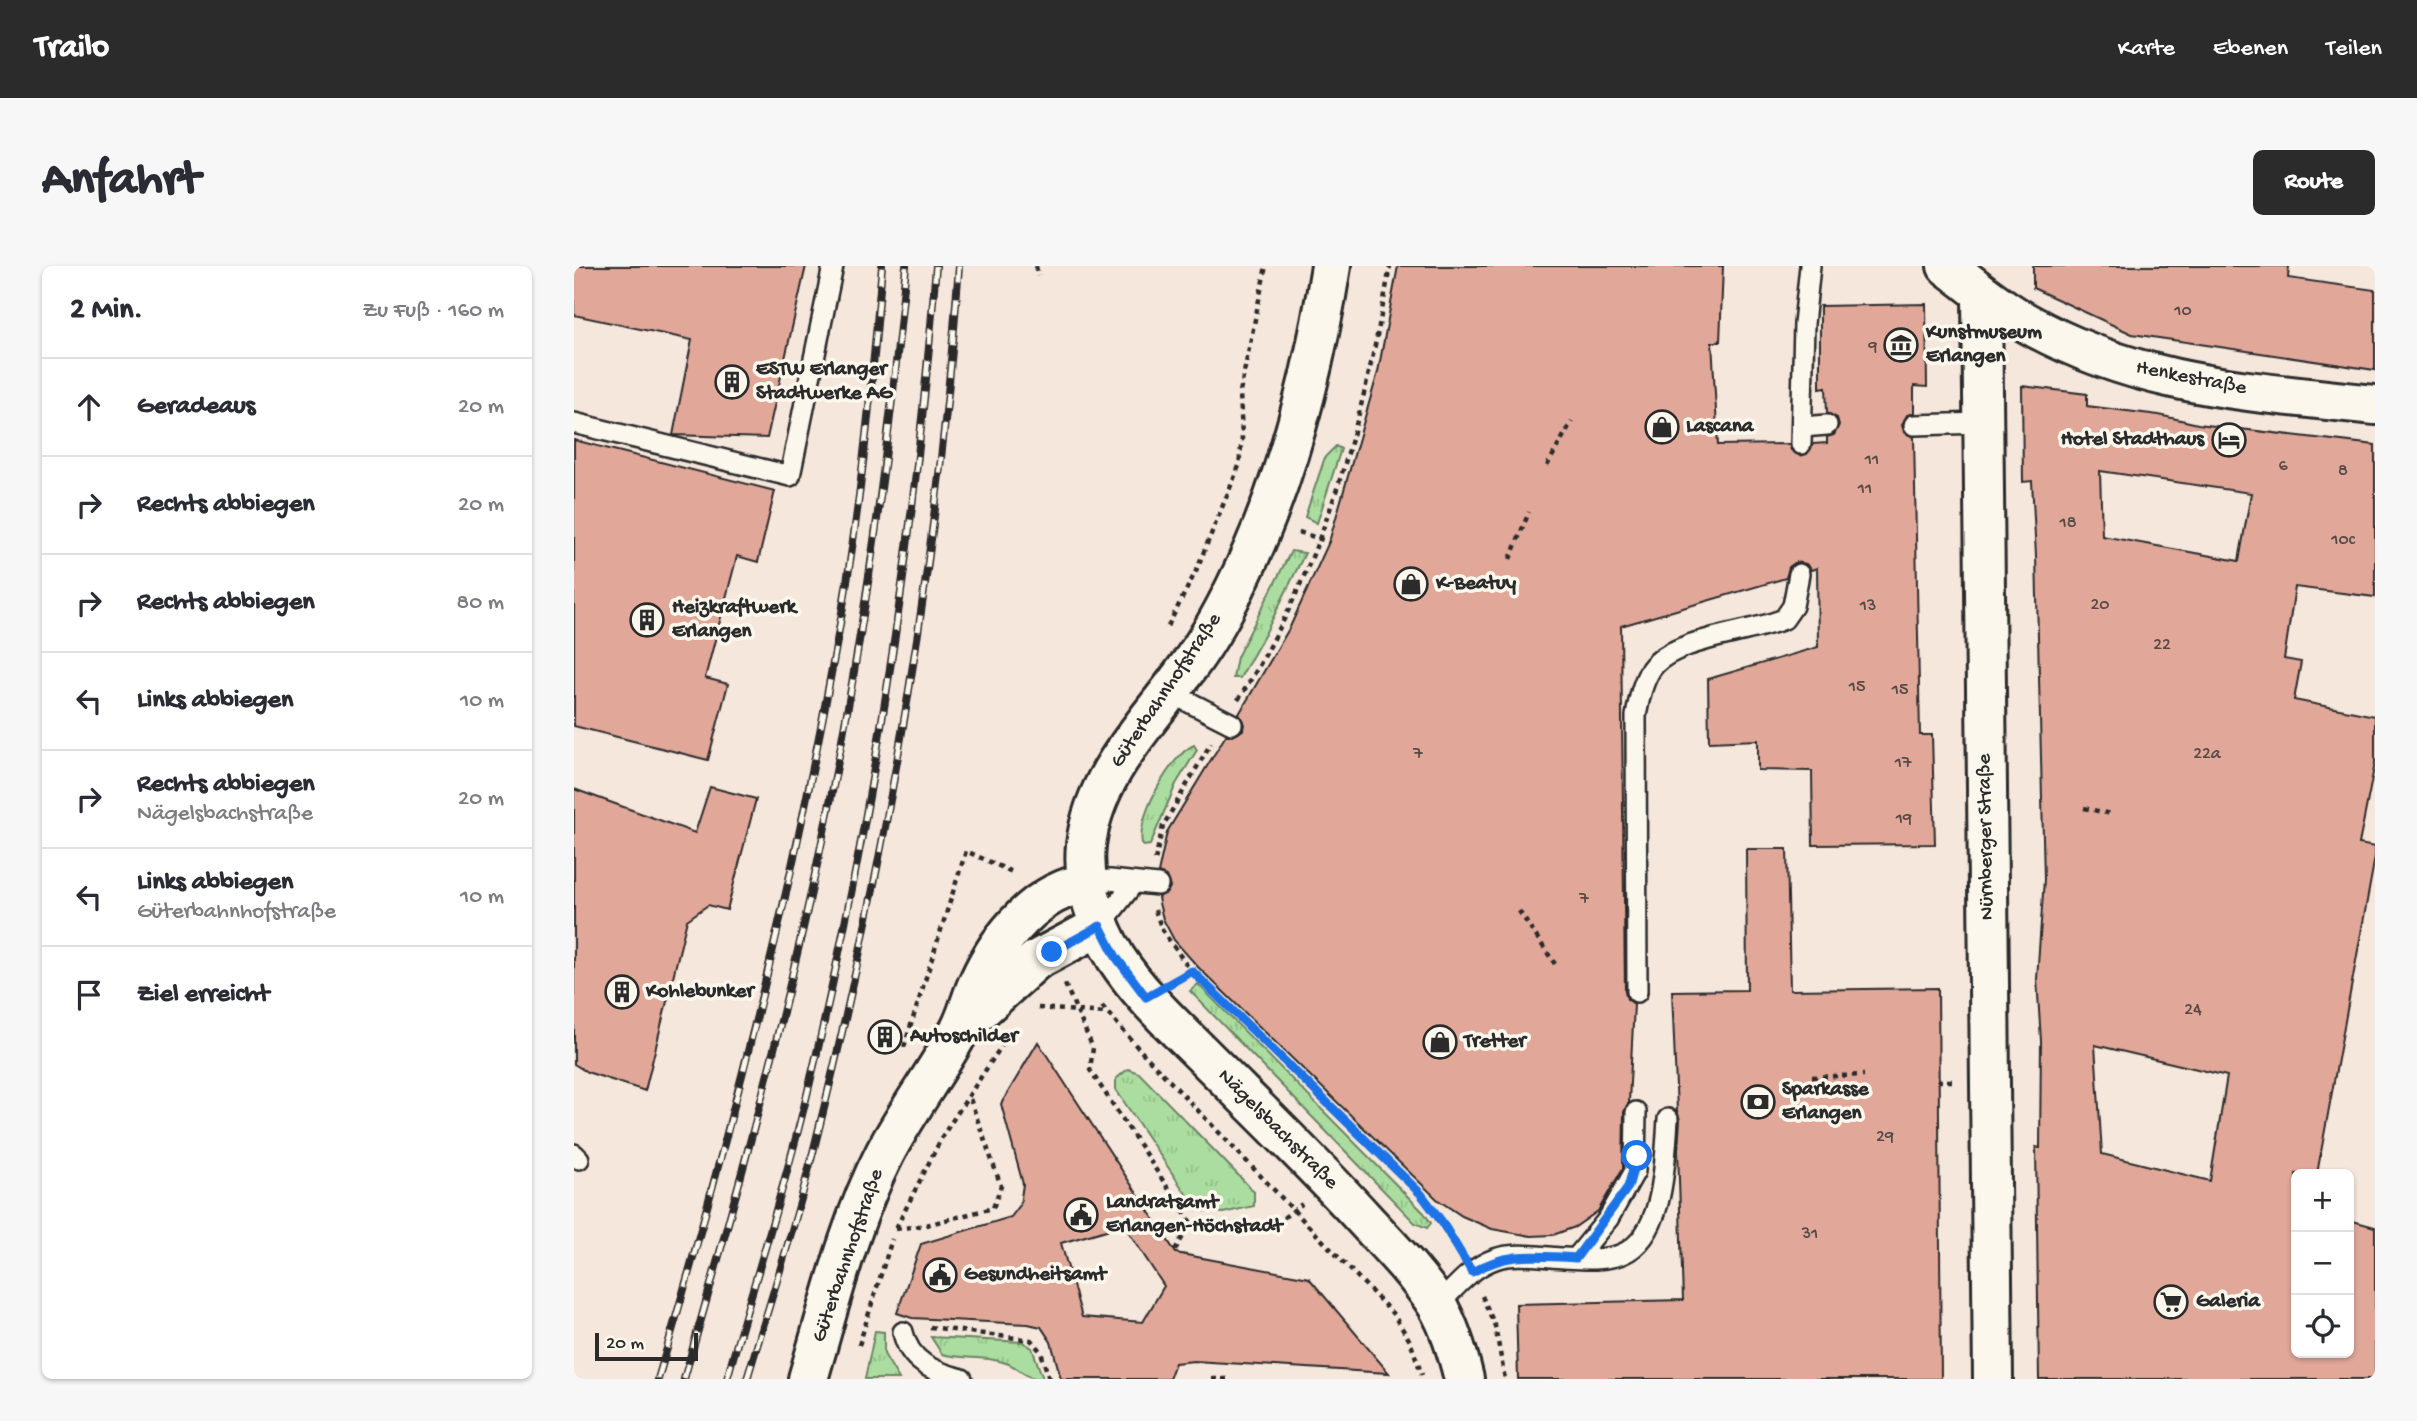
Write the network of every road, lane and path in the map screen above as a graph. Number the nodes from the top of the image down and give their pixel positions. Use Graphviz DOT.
graph roads {
  1 [pos="833,266"];
  2 [pos="1036,266"];
  3 [pos="1266,266"];
  4 [pos="1331,266"];
  5 [pos="1390,266"];
  6 [pos="1810,266"];
  7 [pos="1947,266"];
  8 [pos="1038,276"];
  9 [pos="1982,295"];
  10 [pos="2375,405"];
  11 [pos="1982,406"];
  12 [pos="1572,421"];
  13 [pos="574,422"];
  14 [pos="1827,425"];
  15 [pos="1914,425"];
  16 [pos="1547,466"];
  17 [pos="1529,512"];
  18 [pos="1510,559"];
  19 [pos="1799,574"];
  20 [pos="1165,631"];
  21 [pos="1169,692"];
  22 [pos="1228,722"];
  23 [pos="2084,808"];
  24 [pos="2111,814"];
  25 [pos="1012,872"];
  26 [pos="1089,883"];
  27 [pos="1148,884"];
  28 [pos="1519,911"];
  29 [pos="1100,926"];
  30 [pos="1555,964"];
  31 [pos="1192,971"];
  32 [pos="1637,992"];
  33 [pos="1146,997"];
  34 [pos="1076,1009"];
  35 [pos="1026,1011"];
  36 [pos="1106,1013"];
  37 [pos="961,1028"];
  38 [pos="1009,1035"];
  39 [pos="901,1058"];
  40 [pos="1864,1075"];
  41 [pos="1812,1077"];
  42 [pos="969,1096"];
  43 [pos="1636,1112"];
  44 [pos="1668,1119"];
  45 [pos="1332,1184"];
  46 [pos="1294,1211"];
  47 [pos="1191,1223"];
  48 [pos="895,1229"];
  49 [pos="1175,1250"];
  50 [pos="1576,1258"];
  51 [pos="1472,1272"];
  52 [pos="1437,1306"];
  53 [pos="867,1319"];
  54 [pos="880,1321"];
  55 [pos="911,1329"];
  56 [pos="856,1358"];
  57 [pos="808,1379"];
  58 [pos="962,1379"];
  59 [pos="1049,1379"];
  60 [pos="1212,1379"];
  61 [pos="1227,1379"];
  62 [pos="1423,1379"];
  63 [pos="1464,1379"];
  64 [pos="1505,1379"];
  65 [pos="1993,1379"];
  1 -- 13 [label="lane"];
  2 -- 8 [label="path"];
  3 -- 20 [label="path"];
  4 -- 21 [label="street, Güterbahnhofstraße"];
  5 -- 22 [label="path"];
  6 -- 14 [label="lane"];
  7 -- 9 [label="street, Henkestraße"];
  9 -- 10 [label="street, Henkestraße"];
  9 -- 11 [label="street, Nürnberger Straße"];
  11 -- 15 [label="lane"];
  11 -- 65 [label="street, Nürnberger Straße"];
  12 -- 16 [label="path"];
  17 -- 18 [label="path"];
  19 -- 32 [label="lane"];
  21 -- 22 [label="lane"];
  21 -- 26 [label="street, Güterbahnhofstraße"];
  22 -- 27 [label="path"];
  23 -- 24 [label="path"];
  25 -- 39 [label="path"];
  26 -- 27 [label="lane"];
  26 -- 29 [label="street, Nägelsbachstraße"];
  26 -- 37 [label="street, Güterbahnhofstraße"];
  27 -- 29 [label="lane"];
  27 -- 31 [label="path"];
  28 -- 30 [label="path"];
  29 -- 33 [label="street, Nägelsbachstraße"];
  29 -- 37 [label="street, Güterbahnhofstraße"];
  31 -- 33 [label="path"];
  31 -- 51 [label="path"];
  33 -- 36 [label="path"];
  33 -- 45 [label="street, Nägelsbachstraße"];
  34 -- 35 [label="path"];
  34 -- 36 [label="path"];
  34 -- 47 [label="path"];
  36 -- 46 [label="path"];
  37 -- 57 [label="street, Güterbahnhofstraße"];
  38 -- 42 [label="path"];
  40 -- 41 [label="path"];
  42 -- 48 [label="path"];
  42 -- 48 [label="path"];
  43 -- 50 [label="lane"];
  44 -- 50 [label="lane"];
  45 -- 46 [label="path"];
  45 -- 52 [label="street, Nägelsbachstraße"];
  46 -- 47 [label="path"];
  46 -- 62 [label="path"];
  47 -- 49 [label="path"];
  48 -- 53 [label="path"];
  50 -- 51 [label="lane"];
  51 -- 52 [label="lane"];
  51 -- 64 [label="path"];
  52 -- 63 [label="street, Nägelsbachstraße"];
  53 -- 54 [label="path"];
  53 -- 56 [label="path"];
  55 -- 58 [label="lane"];
  55 -- 59 [label="path"];
  60 -- 61 [label="path"];
}
